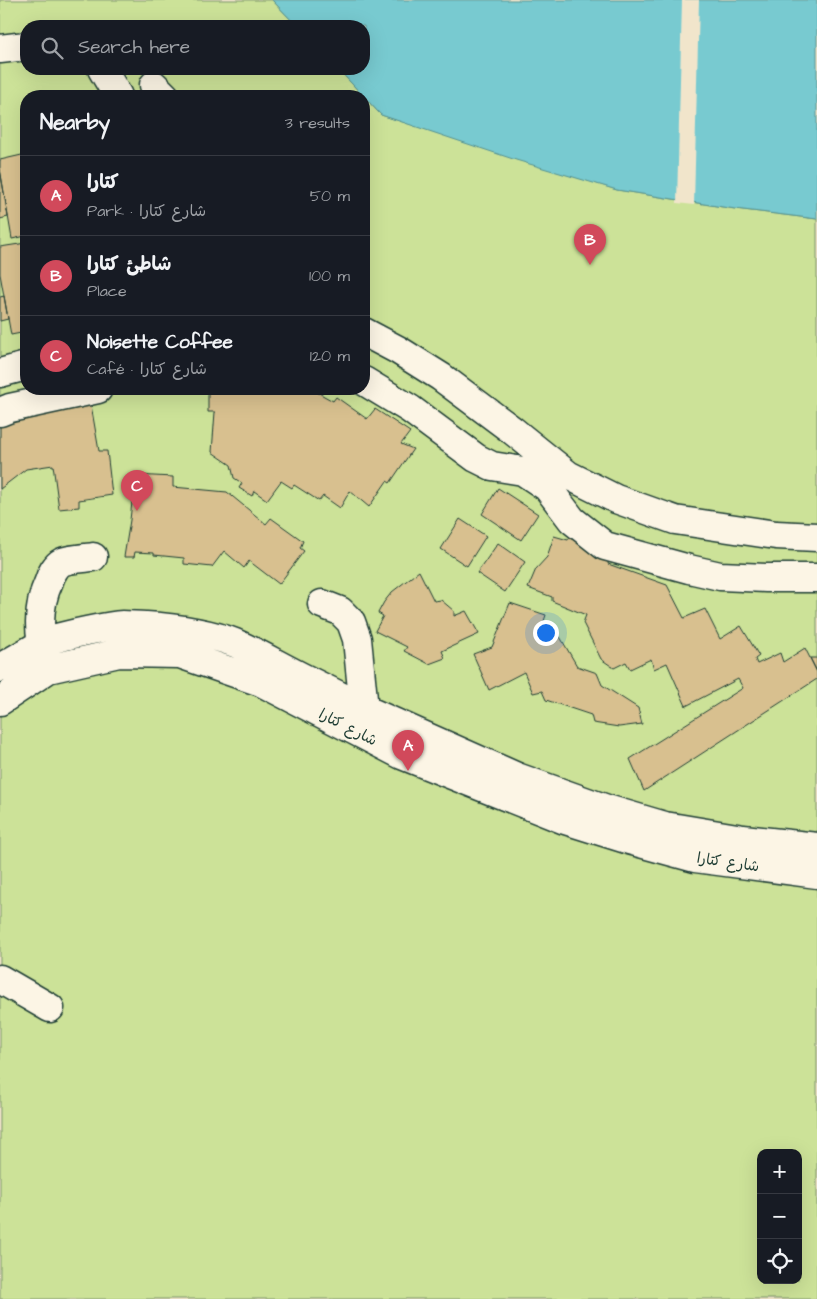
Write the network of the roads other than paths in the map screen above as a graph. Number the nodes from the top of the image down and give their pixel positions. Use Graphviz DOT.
graph roads {
  1 [pos="20,47"];
  2 [pos="0,49"];
  3 [pos="106,75"];
  4 [pos="114,90"];
  5 [pos="370,335"];
  6 [pos="20,368"];
  7 [pos="0,373"];
  8 [pos="370,385"];
  9 [pos="70,395"];
  10 [pos="0,412"];
  11 [pos="817,536"];
  12 [pos="93,557"];
  13 [pos="817,578"];
  14 [pos="322,604"];
  15 [pos="41,644"];
  16 [pos="0,668"];
  17 [pos="48,669"];
  18 [pos="0,701"];
  19 [pos="364,709"];
  20 [pos="817,847"];
  21 [pos="817,874"];
  22 [pos="0,978"];
  23 [pos="50,1008"];
  1 -- 2 [label="street"];
  3 -- 4 [label="street"];
  5 -- 11 [label="street"];
  6 -- 7 [label="street"];
  8 -- 13 [label="street"];
  9 -- 10 [label="street"];
  12 -- 15 [label="street"];
  14 -- 19 [label="street"];
  15 -- 16 [label="street, شارع كتارا"];
  15 -- 17 [label="street"];
  15 -- 19 [label="street, شارع كتارا"];
  17 -- 18 [label="street, شارع كتارا"];
  17 -- 21 [label="street, شارع كتارا"];
  19 -- 20 [label="street, شارع كتارا"];
  22 -- 23 [label="street"];
}
